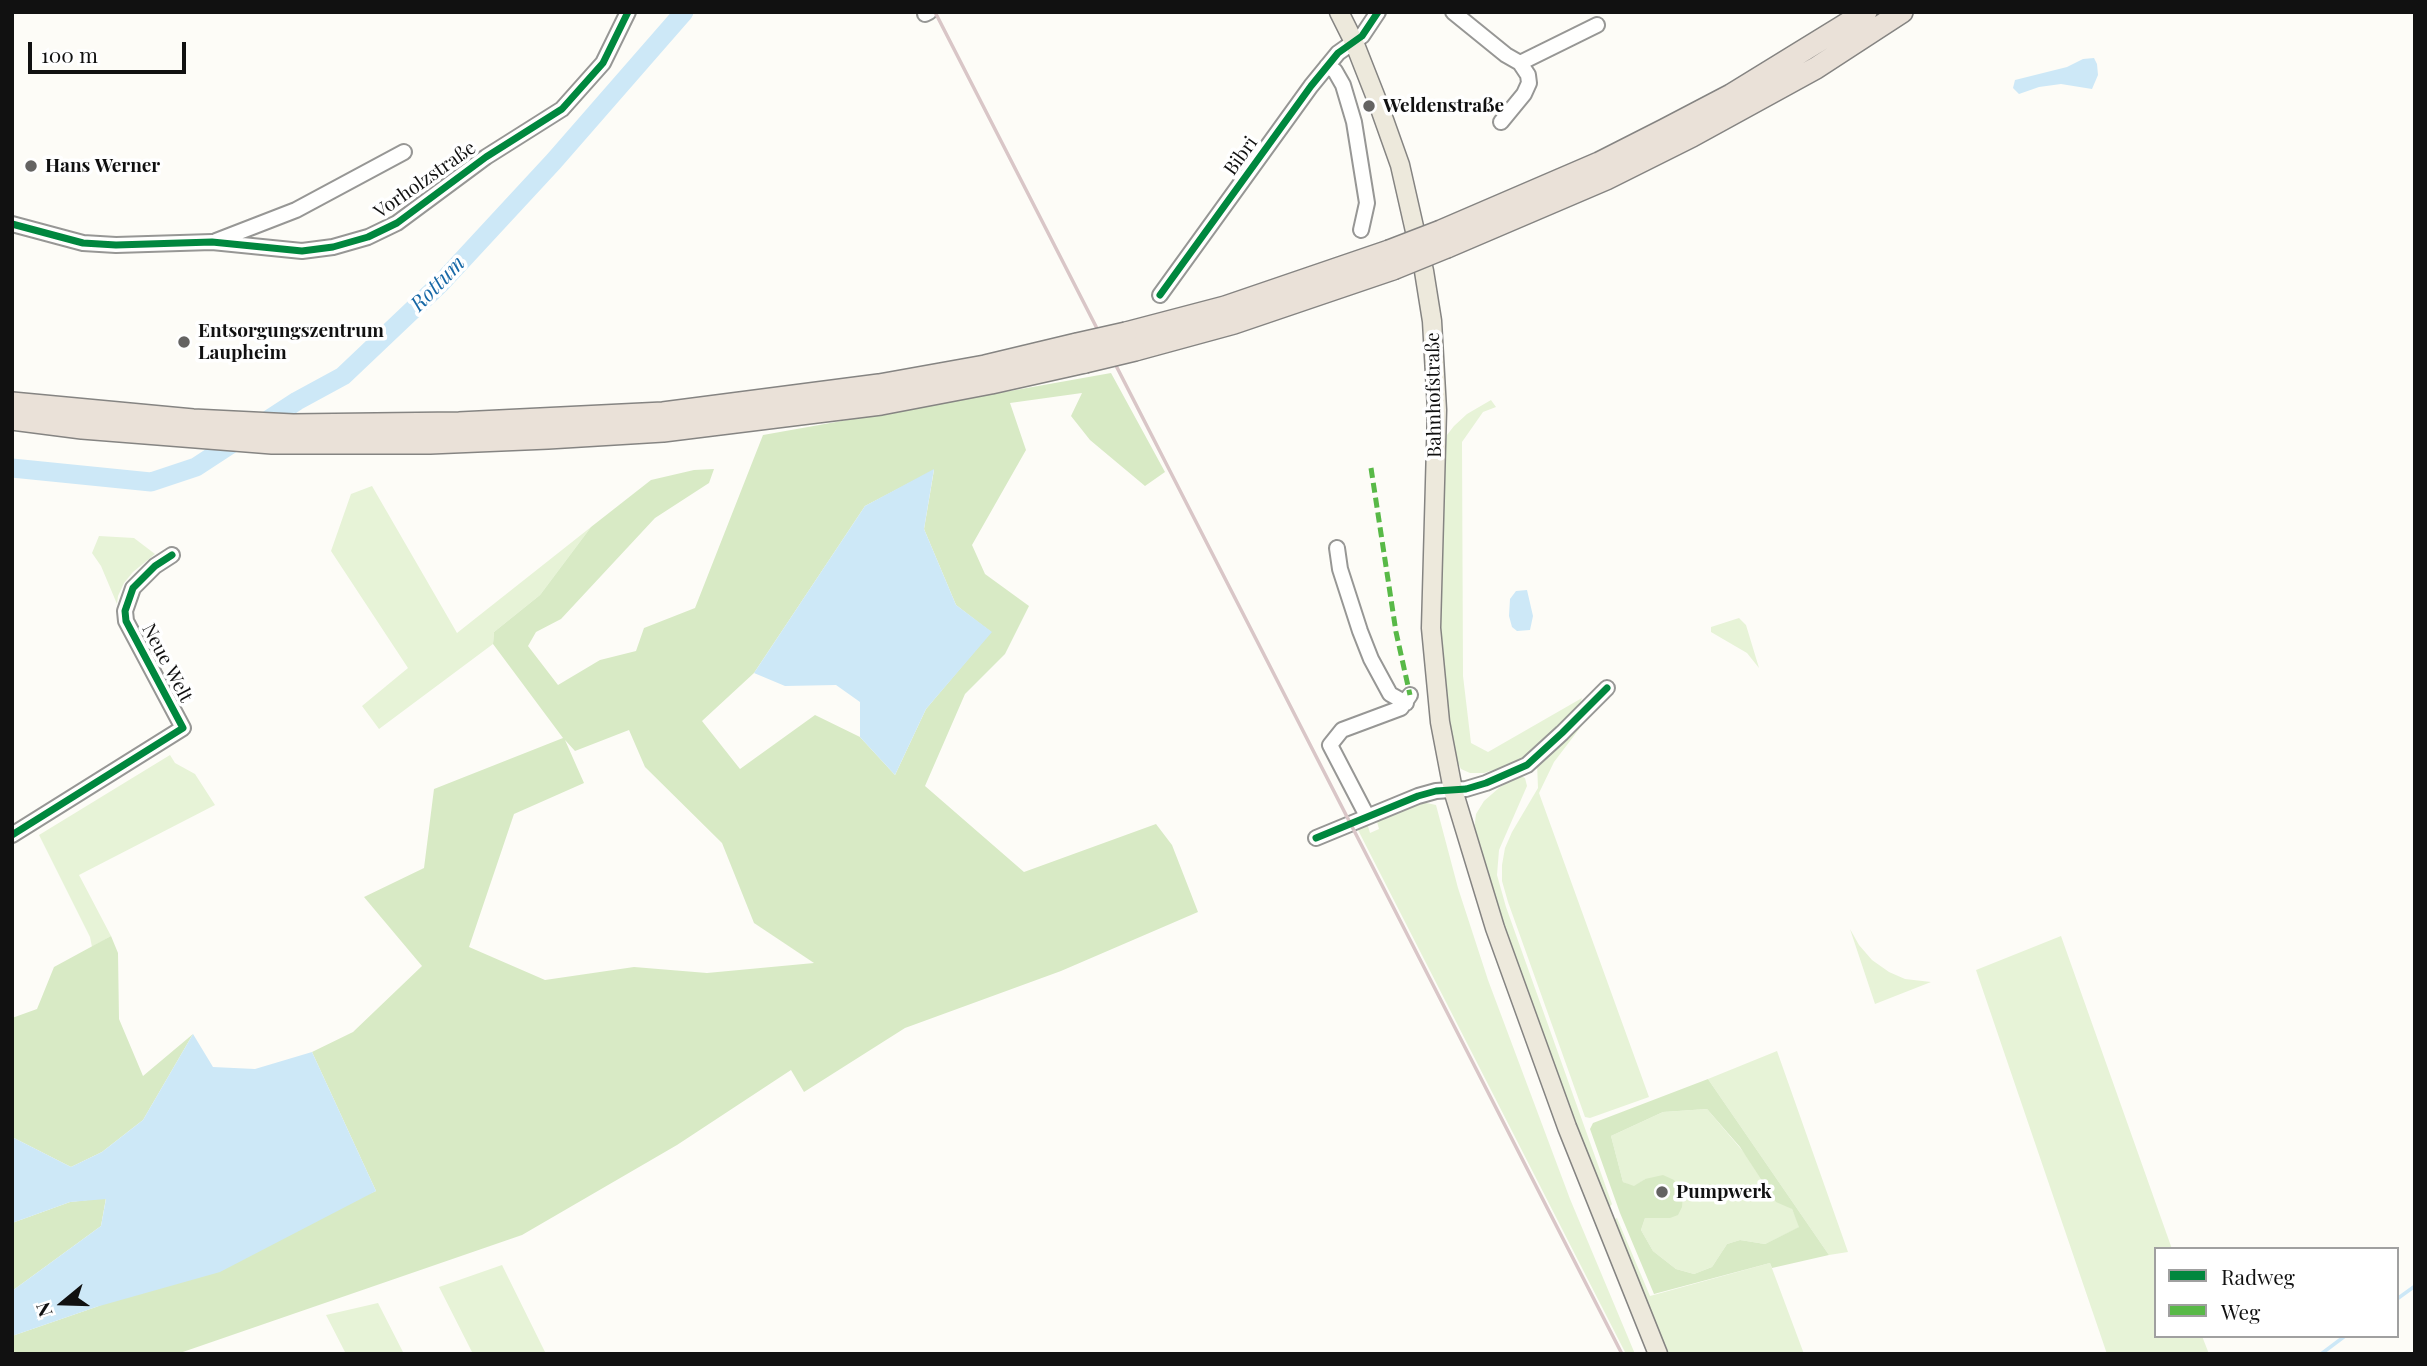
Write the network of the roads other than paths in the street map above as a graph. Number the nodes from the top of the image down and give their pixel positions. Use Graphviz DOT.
graph roads {
  1 [pos="628,12"];
  2 [pos="1339,12"];
  3 [pos="1378,12"];
  4 [pos="1453,12"];
  5 [pos="1866,12"];
  6 [pos="1902,12"];
  7 [pos="1597,25"];
  8 [pos="1354,42"];
  9 [pos="1520,63"];
  10 [pos="1327,66"];
  11 [pos="1501,122"];
  12 [pos="404,152"];
  13 [pos="12,225"];
  14 [pos="1362,230"];
  15 [pos="1444,239"];
  16 [pos="212,242"];
  17 [pos="1160,295"];
  18 [pos="12,402"];
  19 [pos="12,419"];
  20 [pos="429,433"];
  21 [pos="1337,548"];
  22 [pos="172,555"];
  23 [pos="1607,688"];
  24 [pos="1454,790"];
  25 [pos="1367,816"];
  26 [pos="12,835"];
  27 [pos="1316,838"];
  28 [pos="1658,1354"];
  1 -- 16 [label="street, Vorholzstraße"];
  2 -- 8 [label="main road, Bahnhofstraße"];
  3 -- 8 [label="street"];
  4 -- 9 [label="street"];
  5 -- 15 [label="highway"];
  6 -- 15 [label="highway"];
  7 -- 9 [label="street"];
  8 -- 10 [label="street, Bibri"];
  8 -- 24 [label="main road, Bahnhofstraße"];
  9 -- 11 [label="street"];
  10 -- 14 [label="street"];
  10 -- 17 [label="street, Bibri"];
  12 -- 16 [label="street, Vorholzstraße"];
  13 -- 16 [label="street, Vorholzstraße"];
  15 -- 20 [label="highway, bridge"];
  18 -- 20 [label="highway"];
  19 -- 20 [label="highway"];
  21 -- 25 [label="street"];
  22 -- 26 [label="street, Neue Welt"];
  23 -- 24 [label="street"];
  24 -- 25 [label="street"];
  24 -- 28 [label="main road, Bahnhofstraße"];
  25 -- 27 [label="street"];
}
